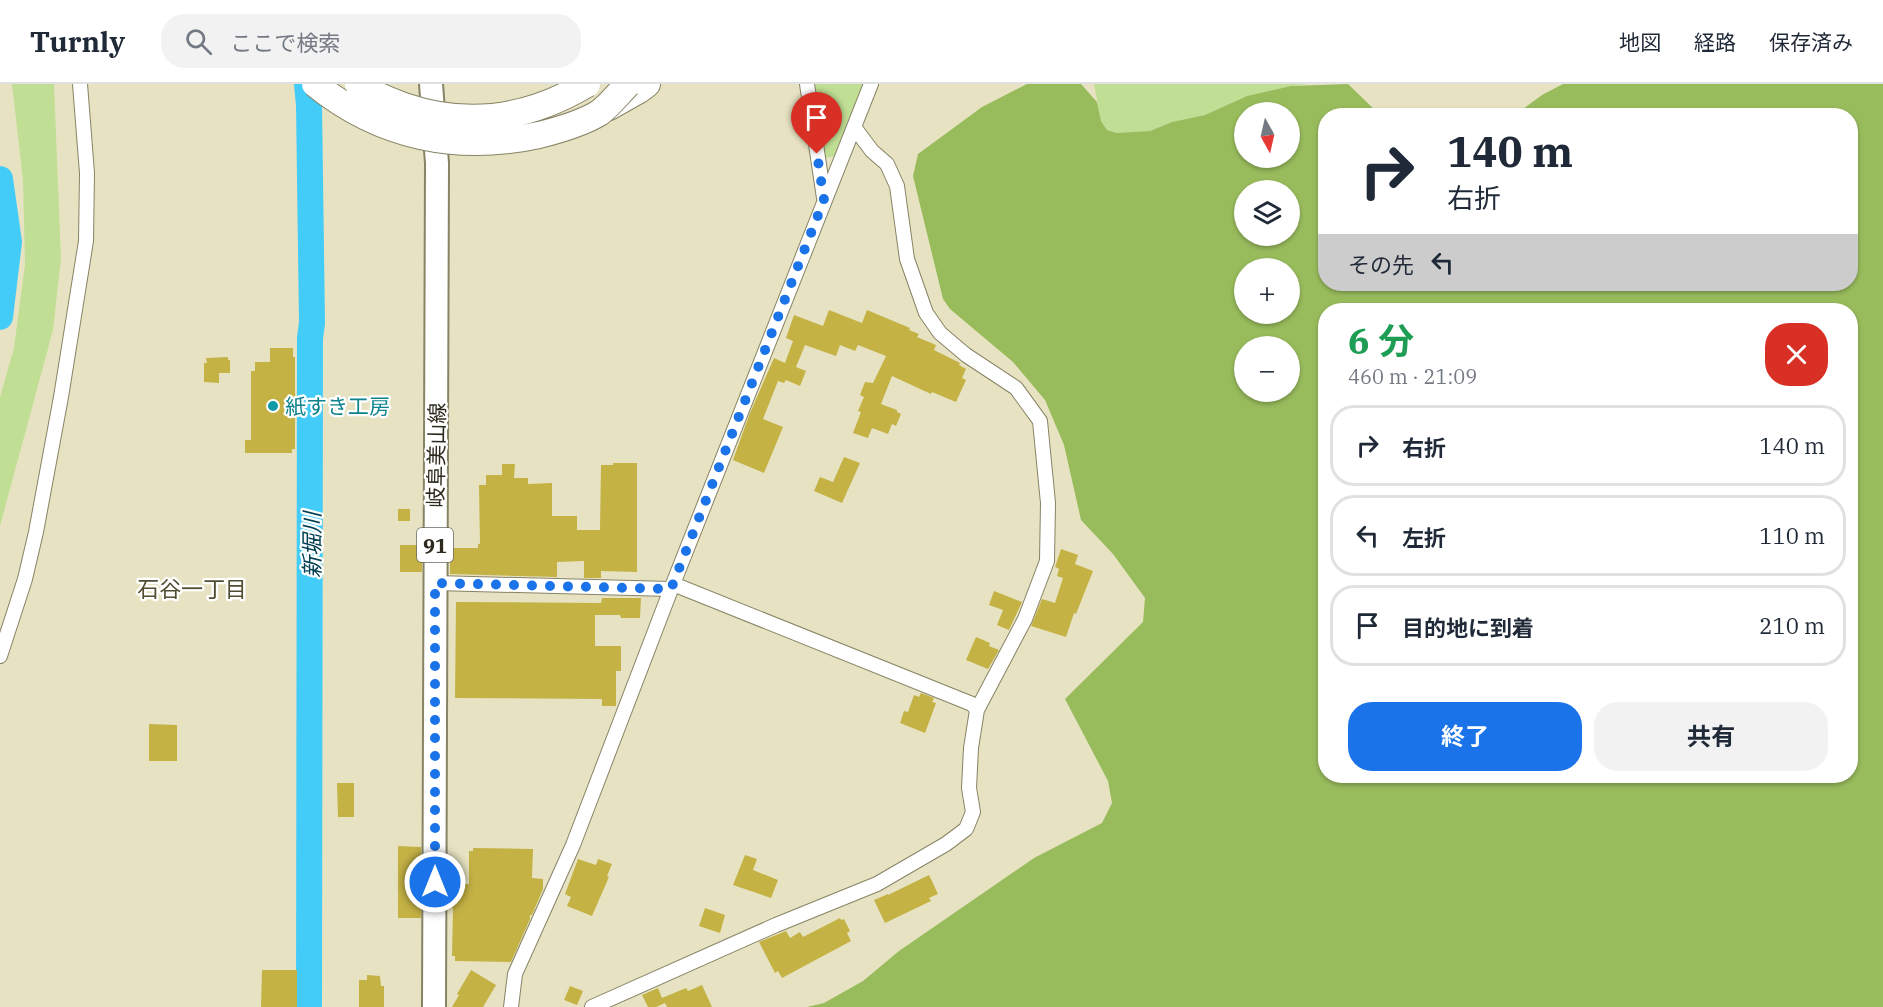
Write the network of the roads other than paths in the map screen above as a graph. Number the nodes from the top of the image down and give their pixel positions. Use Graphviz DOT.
graph roads {
  1 [pos="80,84"];
  2 [pos="315,84"];
  3 [pos="358,84"];
  4 [pos="431,84"];
  5 [pos="587,84"];
  6 [pos="628,84"];
  7 [pos="647,84"];
  8 [pos="807,84"];
  9 [pos="871,84"];
  10 [pos="599,112"];
  11 [pos="854,127"];
  12 [pos="824,200"];
  13 [pos="435,583"];
  14 [pos="672,587"];
  15 [pos="0,656"];
  16 [pos="977,710"];
  17 [pos="434,1007"];
  18 [pos="511,1007"];
  19 [pos="592,1007"];
  1 -- 15 [label="street"];
  2 -- 10 [label="highway, bridge"];
  3 -- 5 [label="highway, bridge"];
  4 -- 13 [label="main road, 岐阜美山線 / 91"];
  6 -- 10 [label="highway, bridge"];
  7 -- 10 [label="highway, bridge"];
  8 -- 12 [label="street"];
  9 -- 11 [label="street"];
  11 -- 12 [label="street"];
  11 -- 16 [label="street"];
  12 -- 14 [label="street"];
  13 -- 14 [label="street"];
  13 -- 17 [label="main road, 岐阜美山線 / 91"];
  14 -- 16 [label="street"];
  14 -- 18 [label="street"];
  16 -- 19 [label="street"];
}
